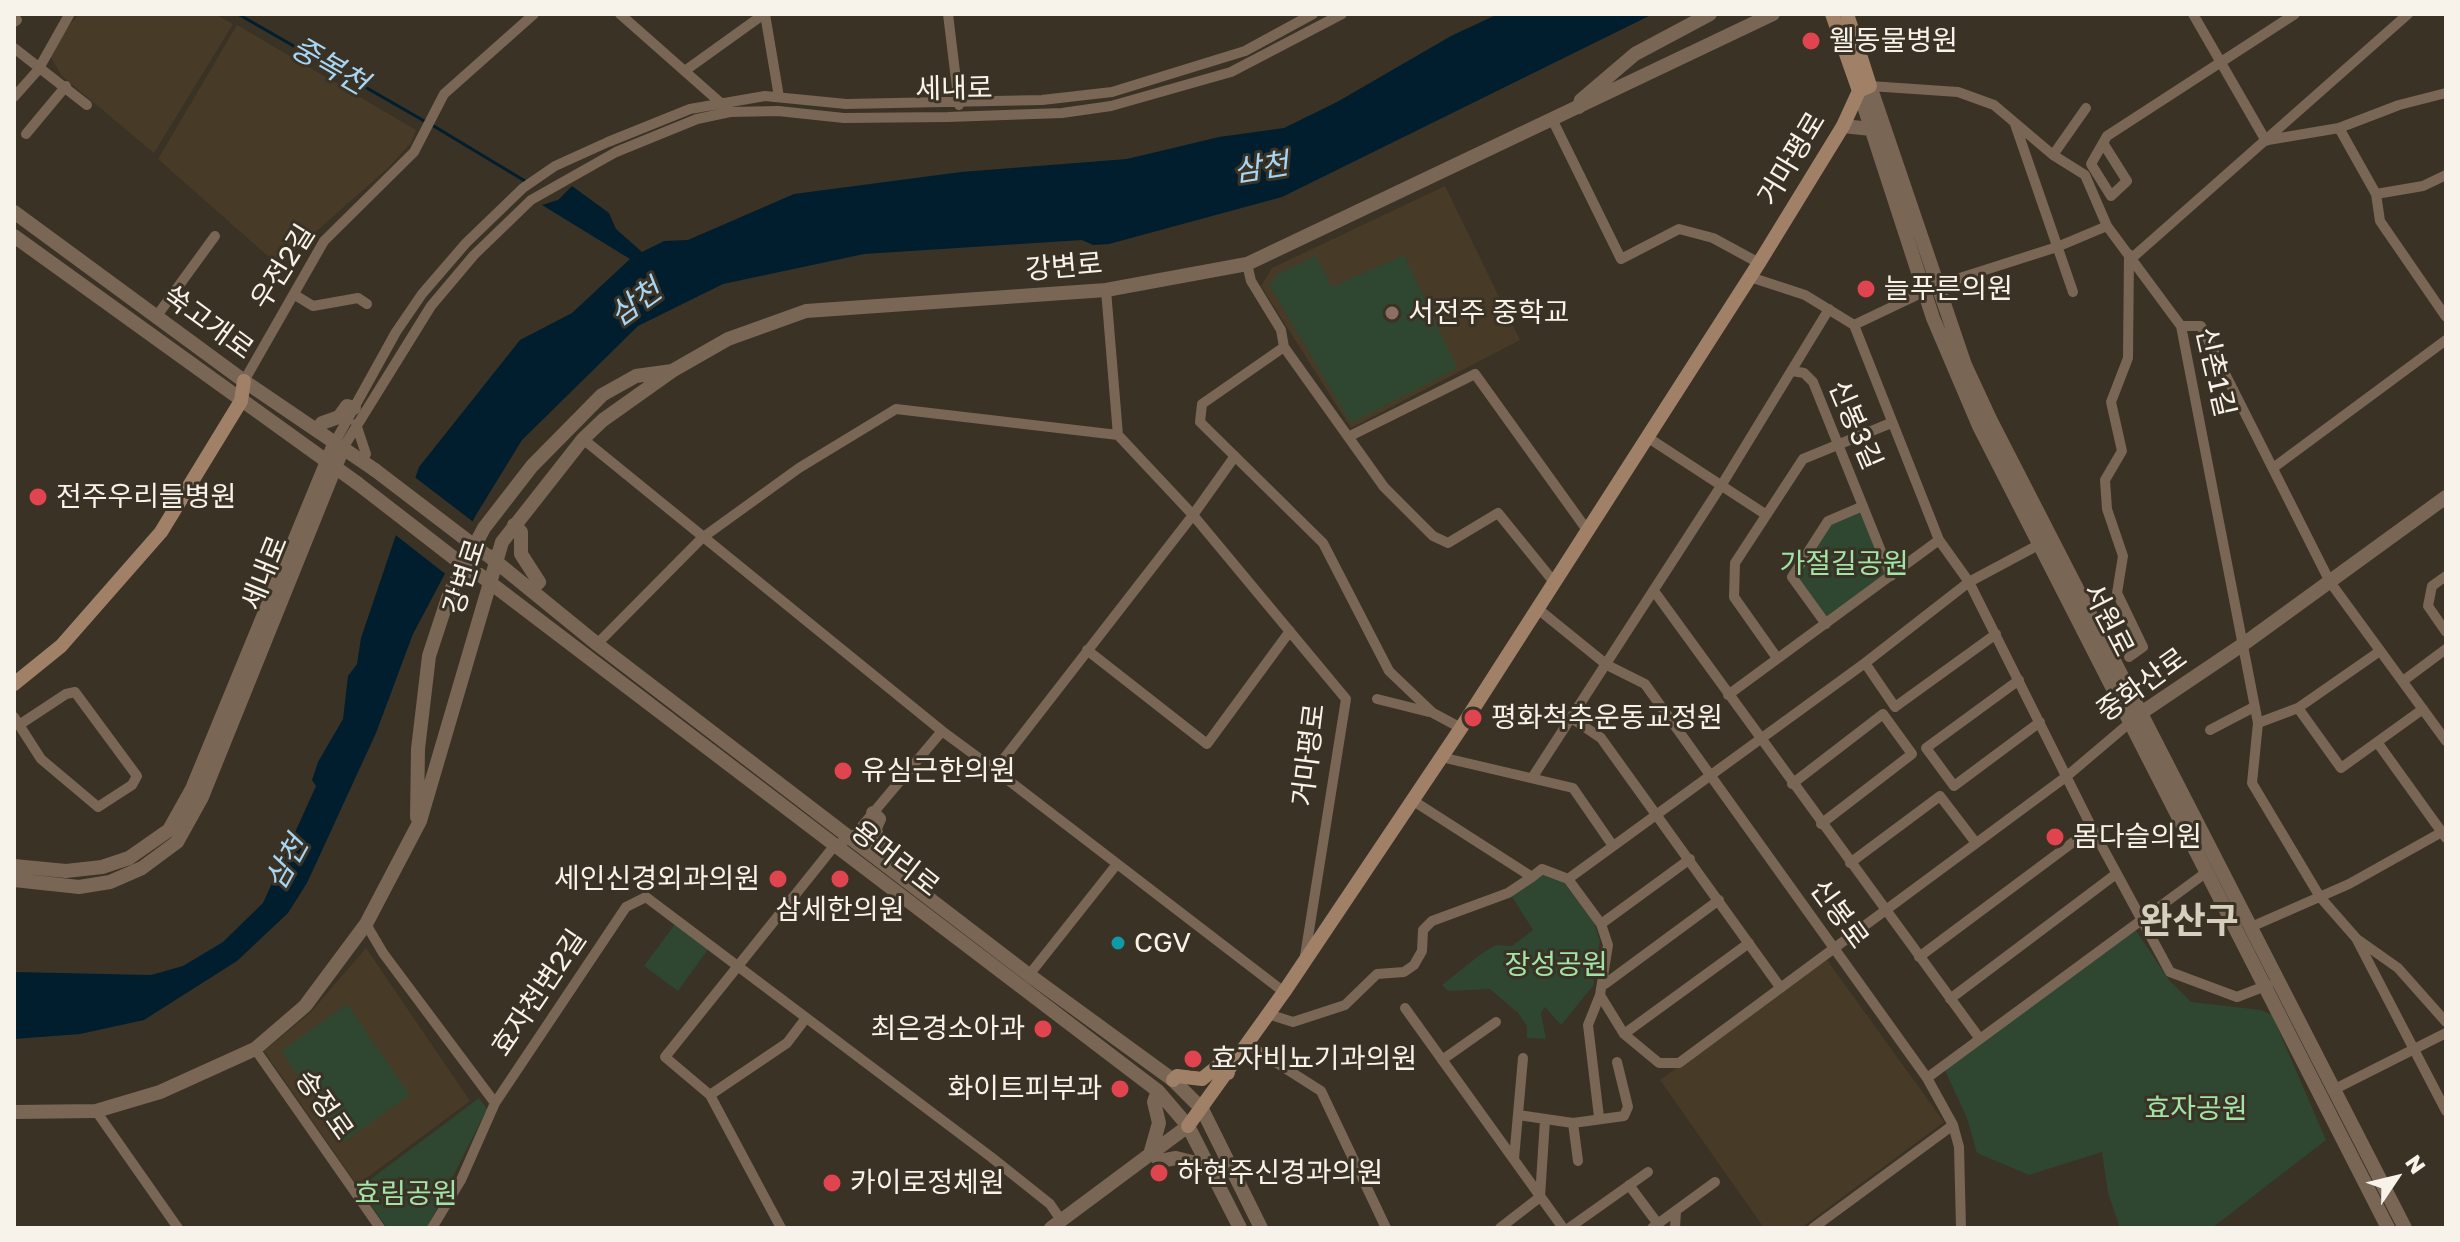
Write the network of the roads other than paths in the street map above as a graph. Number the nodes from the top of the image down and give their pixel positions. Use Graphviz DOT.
graph roads {
  1 [pos="534,14"];
  2 [pos="620,14"];
  3 [pos="764,14"];
  4 [pos="948,14"];
  5 [pos="1313,14"];
  6 [pos="1342,14"];
  7 [pos="1710,14"];
  8 [pos="1773,14"];
  9 [pos="1832,14"];
  10 [pos="1847,14"];
  11 [pos="2193,14"];
  12 [pos="2295,14"];
  13 [pos="2408,14"];
  14 [pos="69,15"];
  15 [pos="14,48"];
  16 [pos="2220,60"];
  17 [pos="38,70"];
  18 [pos="686,70"];
  19 [pos="66,86"];
  20 [pos="1865,88"];
  21 [pos="2446,93"];
  22 [pos="14,97"];
  23 [pos="779,97"];
  24 [pos="719,101"];
  25 [pos="958,101"];
  26 [pos="87,105"];
  27 [pos="2086,108"];
  28 [pos="1578,109"];
  29 [pos="730,112"];
  30 [pos="961,115"];
  31 [pos="1553,121"];
  32 [pos="2015,122"];
  33 [pos="1843,126"];
  34 [pos="2339,128"];
  35 [pos="1871,129"];
  36 [pos="26,134"];
  37 [pos="2266,141"];
  38 [pos="2103,143"];
  39 [pos="2053,155"];
  40 [pos="2446,175"];
  41 [pos="2376,194"];
  42 [pos="2111,196"];
  43 [pos="2101,210"];
  44 [pos="14,212"];
  45 [pos="2107,226"];
  46 [pos="14,236"];
  47 [pos="215,236"];
  48 [pos="2057,247"];
  49 [pos="2130,256"];
  50 [pos="1759,263"];
  51 [pos="1247,264"];
  52 [pos="1750,277"];
  53 [pos="1931,288"];
  54 [pos="1106,290"];
  55 [pos="2073,292"];
  56 [pos="295,295"];
  57 [pos="367,304"];
  58 [pos="1829,309"];
  59 [pos="156,317"];
  60 [pos="2446,317"];
  61 [pos="1854,325"];
  62 [pos="2181,326"];
  63 [pos="2446,340"];
  64 [pos="1284,347"];
  65 [pos="672,371"];
  66 [pos="1792,371"];
  67 [pos="244,381"];
  68 [pos="241,401"];
  69 [pos="354,408"];
  70 [pos="1891,423"];
  71 [pos="356,424"];
  72 [pos="317,430"];
  73 [pos="1118,435"];
  74 [pos="1348,437"];
  75 [pos="1647,437"];
  76 [pos="583,439"];
  77 [pos="1838,444"];
  78 [pos="339,445"];
  79 [pos="1235,456"];
  80 [pos="362,460"];
  81 [pos="331,463"];
  82 [pos="2273,468"];
  83 [pos="1721,486"];
  84 [pos="2446,497"];
  85 [pos="1863,506"];
  86 [pos="1765,514"];
  87 [pos="1193,515"];
  88 [pos="514,525"];
  89 [pos="1587,530"];
  90 [pos="702,538"];
  91 [pos="1939,540"];
  92 [pos="2046,541"];
  93 [pos="484,561"];
  94 [pos="1891,576"];
  95 [pos="2446,576"];
  96 [pos="488,579"];
  97 [pos="1554,582"];
  98 [pos="1969,582"];
  99 [pos="2330,582"];
  100 [pos="532,589"];
  101 [pos="1654,591"];
  102 [pos="1538,609"];
  103 [pos="1826,624"];
  104 [pos="1290,631"];
  105 [pos="2446,632"];
  106 [pos="1996,634"];
  107 [pos="2245,643"];
  108 [pos="597,644"];
  109 [pos="2446,649"];
  110 [pos="1087,650"];
  111 [pos="2380,651"];
  112 [pos="2129,657"];
  113 [pos="1777,658"];
  114 [pos="1865,663"];
  115 [pos="1607,665"];
  116 [pos="2019,680"];
  117 [pos="2403,681"];
  118 [pos="14,684"];
  119 [pos="1728,695"];
  120 [pos="1377,699"];
  121 [pos="2254,707"];
  122 [pos="2298,708"];
  123 [pos="2423,709"];
  124 [pos="1433,713"];
  125 [pos="1570,717"];
  126 [pos="2136,717"];
  127 [pos="17,721"];
  128 [pos="2040,722"];
  129 [pos="2258,723"];
  130 [pos="1461,728"];
  131 [pos="2210,730"];
  132 [pos="942,731"];
  133 [pos="1760,739"];
  134 [pos="2446,741"];
  135 [pos="2377,742"];
  136 [pos="1441,757"];
  137 [pos="995,770"];
  138 [pos="1710,775"];
  139 [pos="2067,776"];
  140 [pos="1532,778"];
  141 [pos="1792,784"];
  142 [pos="1412,800"];
  143 [pos="873,813"];
  144 [pos="1658,813"];
  145 [pos="420,821"];
  146 [pos="1821,824"];
  147 [pos="2092,828"];
  148 [pos="2444,835"];
  149 [pos="852,838"];
  150 [pos="1976,843"];
  151 [pos="835,845"];
  152 [pos="1613,846"];
  153 [pos="880,859"];
  154 [pos="1690,859"];
  155 [pos="1850,863"];
  156 [pos="1117,864"];
  157 [pos="14,866"];
  158 [pos="2116,874"];
  159 [pos="2204,874"];
  160 [pos="1532,877"];
  161 [pos="1568,879"];
  162 [pos="14,880"];
  163 [pos="2320,897"];
  164 [pos="1719,900"];
  165 [pos="1885,911"];
  166 [pos="2140,919"];
  167 [pos="366,924"];
  168 [pos="1601,924"];
  169 [pos="2251,927"];
  170 [pos="2356,938"];
  171 [pos="1749,943"];
  172 [pos="1833,947"];
  173 [pos="1919,957"];
  174 [pos="1305,958"];
  175 [pos="737,965"];
  176 [pos="1029,975"];
  177 [pos="1605,984"];
  178 [pos="2272,984"];
  179 [pos="1780,987"];
  180 [pos="1284,992"];
  181 [pos="1600,995"];
  182 [pos="1950,999"];
  183 [pos="1405,1008"];
  184 [pos="1268,1014"];
  185 [pos="806,1018"];
  186 [pos="1496,1022"];
  187 [pos="2446,1022"];
  188 [pos="2446,1033"];
  189 [pos="1624,1034"];
  190 [pos="1980,1039"];
  191 [pos="1247,1044"];
  192 [pos="255,1049"];
  193 [pos="2415,1051"];
  194 [pos="1523,1058"];
  195 [pos="1442,1060"];
  196 [pos="1617,1062"];
  197 [pos="1228,1073"];
  198 [pos="1927,1078"];
  199 [pos="892,1080"];
  200 [pos="1173,1080"];
  201 [pos="2335,1089"];
  202 [pos="1158,1091"];
  203 [pos="710,1095"];
  204 [pos="495,1103"];
  205 [pos="1202,1109"];
  206 [pos="96,1111"];
  207 [pos="2446,1111"];
  208 [pos="14,1112"];
  209 [pos="1518,1115"];
  210 [pos="1599,1117"];
  211 [pos="1545,1120"];
  212 [pos="1573,1123"];
  213 [pos="1953,1125"];
  214 [pos="1188,1126"];
  215 [pos="1151,1151"];
  216 [pos="1513,1160"];
  217 [pos="1578,1161"];
  218 [pos="1208,1163"];
  219 [pos="1648,1172"];
  220 [pos="1715,1182"];
  221 [pos="1629,1185"];
  222 [pos="1540,1197"];
  223 [pos="1676,1211"];
  224 [pos="1056,1224"];
  225 [pos="1655,1226"];
  226 [pos="178,1228"];
  227 [pos="380,1228"];
  228 [pos="432,1228"];
  229 [pos="781,1228"];
  230 [pos="1240,1228"];
  231 [pos="1261,1228"];
  232 [pos="1386,1228"];
  233 [pos="1500,1228"];
  234 [pos="1563,1228"];
  235 [pos="1569,1228"];
  236 [pos="1675,1228"];
  237 [pos="1813,1228"];
  238 [pos="1961,1228"];
  239 [pos="2388,1228"];
  240 [pos="2405,1228"];
  1 -- 56 [label="street, 우전2길"];
  2 -- 18 [label="street"];
  3 -- 18 [label="street"];
  3 -- 23 [label="street"];
  4 -- 25 [label="street"];
  5 -- 25 [label="street, 세내로"];
  6 -- 30 [label="street, 세내로"];
  7 -- 28 [label="street"];
  8 -- 28 [label="street, 강변로"];
  9 -- 20 [label="main road, 서원로"];
  10 -- 20 [label="main road, 서원로"];
  11 -- 16 [label="street"];
  12 -- 16 [label="street"];
  13 -- 37 [label="street"];
  14 -- 17 [label="street"];
  15 -- 17 [label="street"];
  16 -- 37 [label="street"];
  16 -- 38 [label="street"];
  17 -- 19 [label="street"];
  17 -- 22 [label="street"];
  18 -- 24 [label="street"];
  19 -- 26 [label="street"];
  19 -- 36 [label="street"];
  20 -- 32 [label="street, 신촌1길"];
  20 -- 33 [label="main road, 거마평로"];
  20 -- 35 [label="street, 서원로"];
  20 -- 53 [label="street, 서원로"];
  21 -- 34 [label="street"];
  23 -- 24 [label="street, 세내로"];
  23 -- 25 [label="street, 세내로"];
  24 -- 29 [label="street"];
  24 -- 69 [label="street, 세내로"];
  25 -- 30 [label="street"];
  27 -- 39 [label="street"];
  28 -- 31 [label="street, 강변로"];
  29 -- 30 [label="street, 세내로"];
  29 -- 71 [label="street, 세내로"];
  31 -- 50 [label="street"];
  31 -- 51 [label="street, 강변로"];
  32 -- 39 [label="street, 신촌1길"];
  32 -- 48 [label="street"];
  33 -- 35 [label="street"];
  33 -- 50 [label="main road, 거마평로"];
  34 -- 37 [label="street"];
  34 -- 41 [label="street"];
  35 -- 53 [label="street, 서원로"];
  37 -- 49 [label="street"];
  38 -- 42 [label="street"];
  38 -- 42 [label="street"];
  39 -- 43 [label="street, 신촌1길"];
  40 -- 41 [label="street"];
  41 -- 60 [label="street"];
  42 -- 43 [label="street"];
  43 -- 45 [label="street, 신촌1길"];
  44 -- 59 [label="street, 쑥고개로"];
  45 -- 48 [label="street"];
  45 -- 49 [label="street, 신촌1길"];
  46 -- 68 [label="street, 쑥고개로"];
  47 -- 59 [label="street"];
  48 -- 53 [label="street"];
  48 -- 55 [label="street"];
  49 -- 62 [label="street, 신촌1길"];
  49 -- 112 [label="street, 서원로"];
  50 -- 52 [label="main road, 거마평로"];
  51 -- 54 [label="street, 강변로"];
  51 -- 64 [label="street"];
  52 -- 58 [label="street"];
  52 -- 75 [label="main road, 거마평로"];
  53 -- 61 [label="street"];
  53 -- 92 [label="street, 서원로"];
  54 -- 65 [label="street, 강변로"];
  54 -- 73 [label="street"];
  56 -- 57 [label="street"];
  56 -- 67 [label="street, 우전2길"];
  58 -- 61 [label="street"];
  58 -- 66 [label="street, 신봉3길"];
  59 -- 67 [label="street, 쑥고개로"];
  61 -- 70 [label="street, 신봉3길"];
  62 -- 82 [label="street"];
  62 -- 107 [label="street, 신촌1길"];
  63 -- 82 [label="street"];
  64 -- 74 [label="street"];
  64 -- 79 [label="street"];
  65 -- 76 [label="street, 강변로"];
  65 -- 145 [label="street"];
  66 -- 77 [label="street, 신봉3길"];
  66 -- 83 [label="street"];
  67 -- 68 [label="main road, 우전2길"];
  67 -- 72 [label="street, 쑥고개로"];
  68 -- 81 [label="street, 쑥고개로"];
  68 -- 118 [label="main road, 쑥고개로"];
  69 -- 72 [label="street"];
  69 -- 78 [label="street, 세내로"];
  70 -- 77 [label="street"];
  70 -- 91 [label="street, 신봉3길"];
  71 -- 78 [label="street, 세내로"];
  71 -- 80 [label="street"];
  72 -- 78 [label="street, 쑥고개로"];
  73 -- 87 [label="street, 거마평로"];
  73 -- 90 [label="street"];
  74 -- 89 [label="street"];
  74 -- 97 [label="street"];
  75 -- 83 [label="street"];
  75 -- 89 [label="main road, 거마평로"];
  76 -- 88 [label="street, 강변로"];
  76 -- 90 [label="street"];
  77 -- 85 [label="street, 신봉3길"];
  77 -- 86 [label="street"];
  78 -- 80 [label="street, 쑥고개로"];
  78 -- 81 [label="street, 세내로"];
  79 -- 87 [label="street"];
  79 -- 124 [label="street"];
  80 -- 93 [label="street, 쑥고개로, bridge"];
  81 -- 93 [label="street, 쑥고개로, bridge"];
  81 -- 157 [label="street, 세내로"];
  81 -- 162 [label="street, 세내로"];
  82 -- 99 [label="street"];
  83 -- 86 [label="street"];
  83 -- 101 [label="street"];
  84 -- 99 [label="street, 중화산로"];
  85 -- 94 [label="street, 신봉3길"];
  85 -- 103 [label="street"];
  86 -- 113 [label="street"];
  87 -- 104 [label="street, 거마평로"];
  87 -- 110 [label="street"];
  88 -- 93 [label="street, 강변로"];
  88 -- 100 [label="street"];
  89 -- 97 [label="main road, 거마평로"];
  90 -- 108 [label="street"];
  90 -- 132 [label="street"];
  91 -- 94 [label="street"];
  91 -- 98 [label="street, 신봉3길"];
  92 -- 98 [label="street"];
  92 -- 126 [label="street, 서원로"];
  93 -- 96 [label="street, 용머리로"];
  93 -- 100 [label="street, 용머리로"];
  94 -- 103 [label="street"];
  95 -- 105 [label="street"];
  96 -- 145 [label="street, 강변로"];
  96 -- 151 [label="street, 용머리로"];
  97 -- 102 [label="main road, 거마평로"];
  98 -- 106 [label="street, 신봉3길"];
  98 -- 114 [label="street"];
  99 -- 107 [label="street, 중화산로"];
  99 -- 111 [label="street"];
  100 -- 108 [label="street, 용머리로"];
  101 -- 115 [label="street"];
  101 -- 119 [label="street"];
  102 -- 115 [label="street, 신봉로"];
  102 -- 130 [label="main road, 거마평로"];
  103 -- 113 [label="street"];
  104 -- 110 [label="street"];
  104 -- 174 [label="street, 거마평로"];
  106 -- 114 [label="street"];
  106 -- 116 [label="street, 신봉3길"];
  107 -- 121 [label="street, 신촌1길"];
  107 -- 126 [label="street, 중화산로"];
  108 -- 149 [label="street, 용머리로"];
  109 -- 117 [label="street"];
  110 -- 137 [label="street"];
  111 -- 117 [label="street"];
  111 -- 122 [label="street"];
  113 -- 119 [label="street"];
  114 -- 133 [label="street"];
  115 -- 125 [label="street"];
  115 -- 138 [label="street, 신봉로"];
  116 -- 128 [label="street, 신봉3길"];
  116 -- 128 [label="street"];
  117 -- 123 [label="street"];
  119 -- 133 [label="street"];
  120 -- 124 [label="street"];
  121 -- 129 [label="street, 신촌1길"];
  121 -- 131 [label="street"];
  122 -- 129 [label="street"];
  122 -- 135 [label="street"];
  123 -- 134 [label="street"];
  123 -- 135 [label="street"];
  124 -- 130 [label="street"];
  125 -- 140 [label="street"];
  125 -- 144 [label="street"];
  126 -- 139 [label="street, 중화산로"];
  126 -- 169 [label="street, 서원로"];
  126 -- 178 [label="street, 서원로"];
  127 -- 127 [label="street"];
  128 -- 139 [label="street, 신봉3길"];
  129 -- 163 [label="street, 신촌1길"];
  130 -- 136 [label="main road, 거마평로"];
  132 -- 137 [label="street"];
  132 -- 143 [label="street"];
  133 -- 138 [label="street"];
  133 -- 141 [label="street"];
  135 -- 148 [label="street"];
  136 -- 140 [label="street"];
  136 -- 142 [label="main road, 거마평로"];
  137 -- 156 [label="street"];
  138 -- 144 [label="street"];
  138 -- 172 [label="street, 신봉로"];
  139 -- 147 [label="street, 신봉3길"];
  139 -- 150 [label="street, 중화산로"];
  140 -- 152 [label="street"];
  141 -- 146 [label="street"];
  141 -- 146 [label="street"];
  142 -- 160 [label="street"];
  142 -- 174 [label="main road, 거마평로"];
  143 -- 149 [label="street"];
  143 -- 153 [label="street"];
  144 -- 152 [label="street"];
  144 -- 154 [label="street"];
  145 -- 167 [label="street, 강변로"];
  146 -- 155 [label="street"];
  147 -- 158 [label="street, 신봉3길"];
  147 -- 173 [label="street"];
  148 -- 163 [label="street"];
  149 -- 151 [label="street"];
  149 -- 153 [label="street, 용머리로"];
  150 -- 155 [label="street"];
  150 -- 165 [label="street, 중화산로"];
  151 -- 175 [label="street"];
  151 -- 202 [label="street, 용머리로"];
  152 -- 161 [label="street"];
  153 -- 176 [label="street, 용머리로"];
  154 -- 164 [label="street"];
  154 -- 168 [label="street"];
  155 -- 165 [label="street"];
  156 -- 176 [label="street"];
  156 -- 180 [label="street"];
  158 -- 166 [label="street, 신봉3길"];
  158 -- 182 [label="street"];
  159 -- 166 [label="street"];
  160 -- 161 [label="street"];
  160 -- 184 [label="street"];
  161 -- 168 [label="street"];
  163 -- 169 [label="street"];
  163 -- 170 [label="street, 신촌1길"];
  164 -- 171 [label="street"];
  164 -- 177 [label="street"];
  165 -- 172 [label="street, 중화산로"];
  165 -- 173 [label="street"];
  166 -- 178 [label="street, 신봉3길"];
  166 -- 190 [label="street"];
  167 -- 192 [label="street, 강변로"];
  167 -- 204 [label="street"];
  168 -- 177 [label="street"];
  169 -- 178 [label="street, 서원로"];
  170 -- 187 [label="street"];
  170 -- 193 [label="street"];
  171 -- 179 [label="street"];
  171 -- 189 [label="street"];
  172 -- 179 [label="street, 중화산로"];
  172 -- 198 [label="street, 신봉로"];
  173 -- 182 [label="street"];
  174 -- 180 [label="main road, 거마평로"];
  175 -- 185 [label="street, 효자천변2길"];
  175 -- 203 [label="street"];
  175 -- 204 [label="street, 효자천변2길"];
  176 -- 200 [label="street, 용머리로"];
  177 -- 181 [label="street"];
  178 -- 201 [label="street, 서원로"];
  178 -- 239 [label="street, 서원로"];
  179 -- 189 [label="street, 중화산로"];
  180 -- 184 [label="main road, 거마평로"];
  181 -- 189 [label="street, 중화산로"];
  181 -- 210 [label="street"];
  182 -- 190 [label="street"];
  183 -- 195 [label="street"];
  184 -- 191 [label="main road, 거마평로"];
  185 -- 199 [label="street, 효자천변2길"];
  185 -- 203 [label="street"];
  186 -- 195 [label="street"];
  188 -- 193 [label="street"];
  190 -- 198 [label="street"];
  191 -- 197 [label="main road, 거마평로"];
  191 -- 232 [label="street"];
  192 -- 206 [label="street, 강변로"];
  192 -- 227 [label="street, 송정로"];
  193 -- 201 [label="street"];
  193 -- 207 [label="street"];
  194 -- 209 [label="street"];
  195 -- 216 [label="street"];
  196 -- 210 [label="street"];
  197 -- 200 [label="main road"];
  197 -- 205 [label="main road, 거마평로"];
  198 -- 213 [label="street, 신봉로"];
  199 -- 224 [label="street, 거마평로"];
  200 -- 205 [label="street, 용머리로"];
  201 -- 240 [label="street, 서원로"];
  202 -- 214 [label="street, 용머리로"];
  202 -- 215 [label="street"];
  203 -- 229 [label="street"];
  204 -- 228 [label="street, 효자천변2길"];
  205 -- 214 [label="main road, 거마평로"];
  205 -- 231 [label="street, 용머리로"];
  206 -- 208 [label="street, 강변로"];
  206 -- 226 [label="street"];
  209 -- 211 [label="street"];
  209 -- 216 [label="street"];
  210 -- 212 [label="street"];
  211 -- 212 [label="street"];
  211 -- 222 [label="street"];
  212 -- 217 [label="street"];
  213 -- 237 [label="street"];
  213 -- 238 [label="street, 신봉로"];
  214 -- 215 [label="street, 거마평로"];
  214 -- 218 [label="street, 용머리로"];
  215 -- 218 [label="street"];
  215 -- 224 [label="street, 거마평로"];
  216 -- 222 [label="street"];
  218 -- 230 [label="street, 용머리로"];
  219 -- 221 [label="street"];
  220 -- 223 [label="street"];
  221 -- 225 [label="street"];
  221 -- 235 [label="street"];
  222 -- 233 [label="street"];
  222 -- 234 [label="street"];
  223 -- 225 [label="street"];
  223 -- 236 [label="street"];
}
